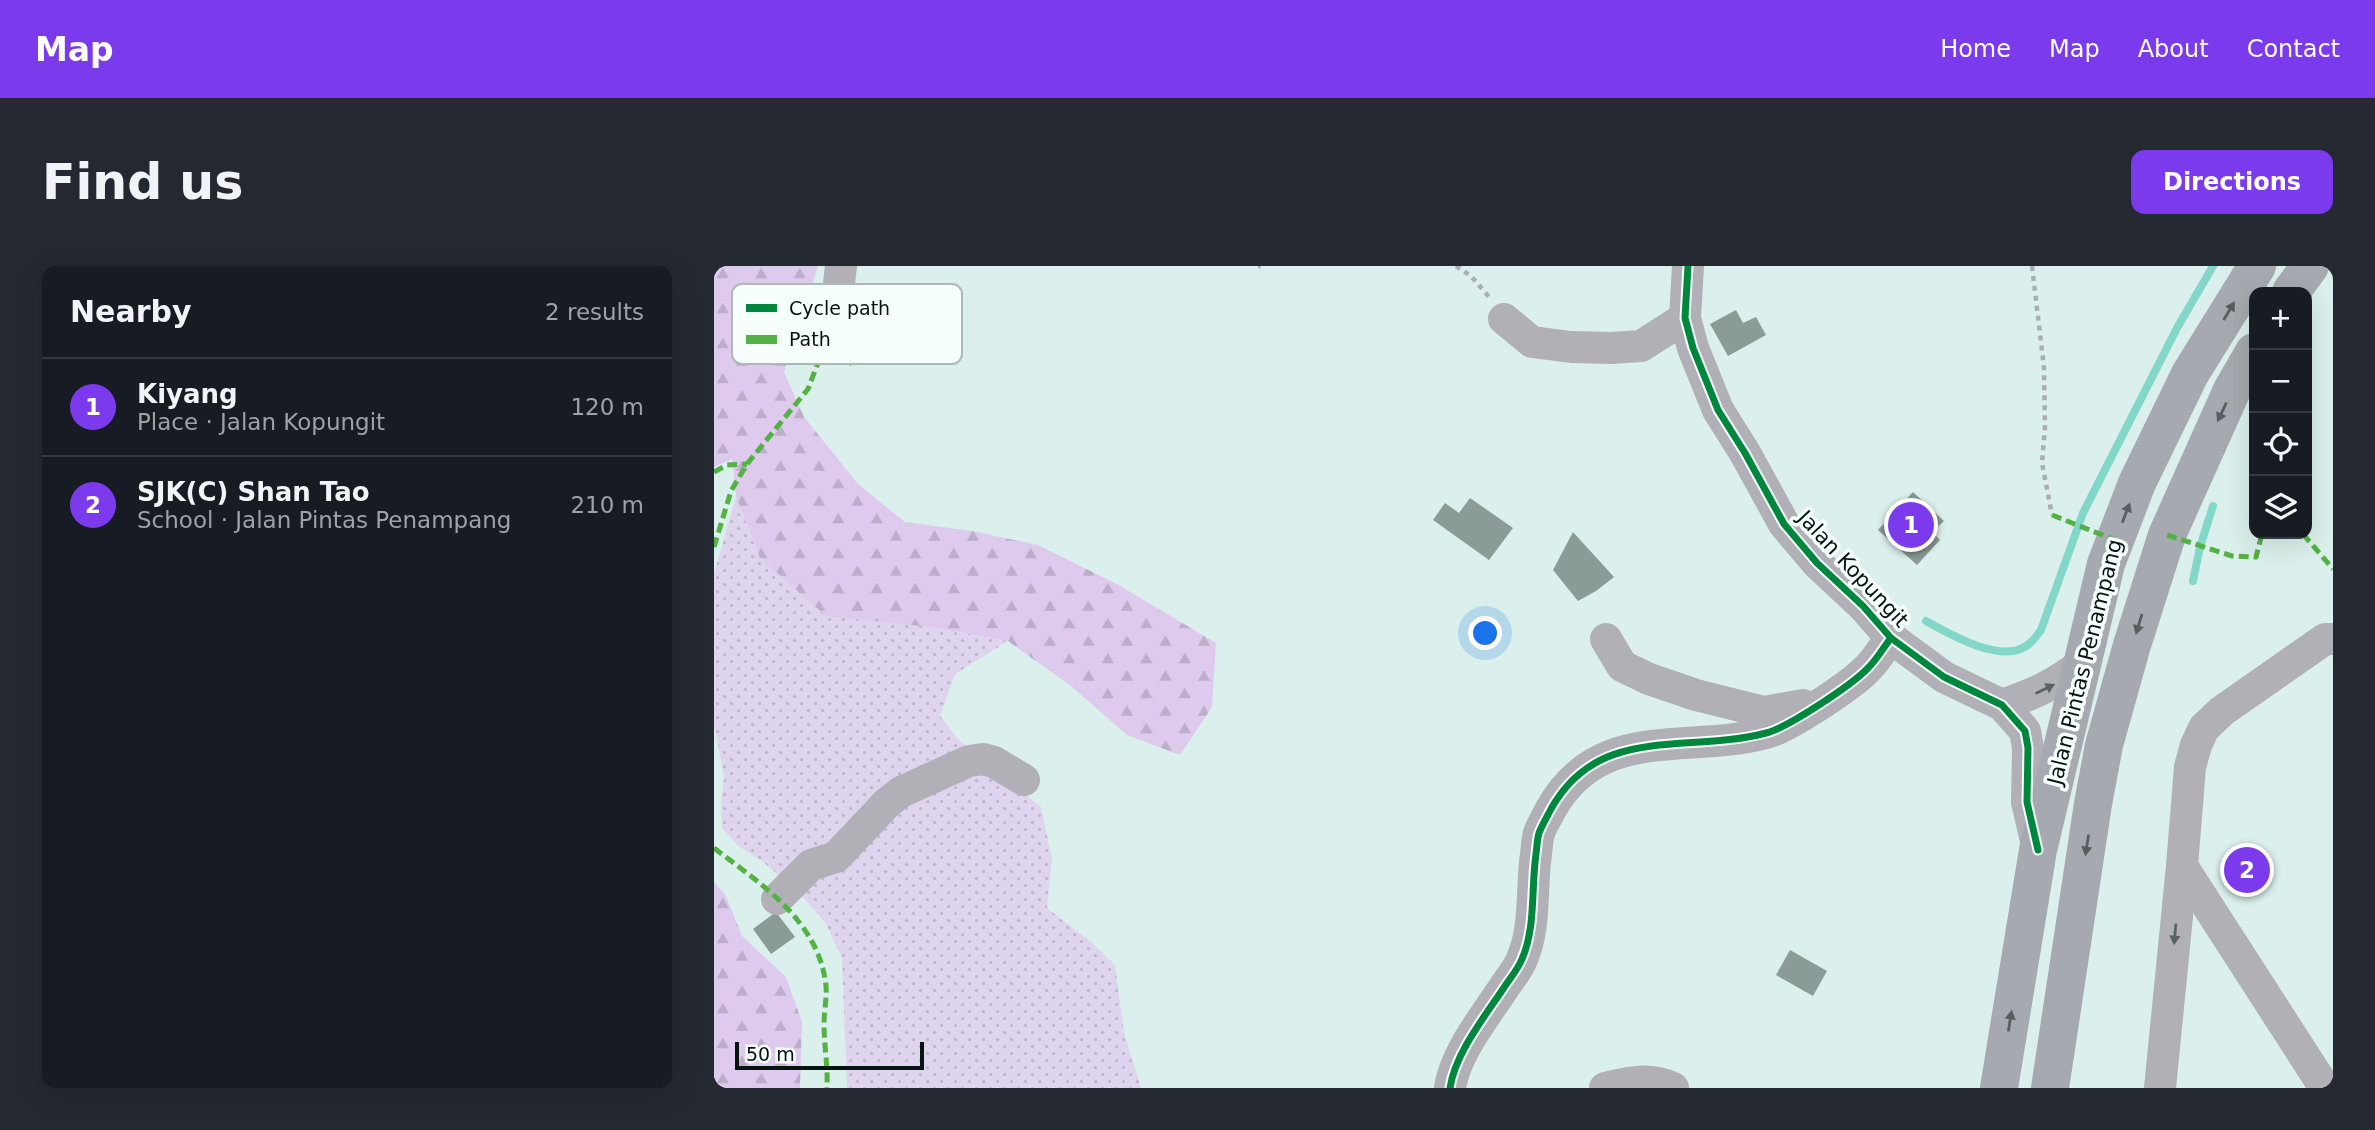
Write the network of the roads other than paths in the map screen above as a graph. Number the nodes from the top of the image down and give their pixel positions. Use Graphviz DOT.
graph roads {
  1 [pos="841,266"];
  2 [pos="1688,266"];
  3 [pos="2257,266"];
  4 [pos="2310,266"];
  5 [pos="839,284"];
  6 [pos="2295,287"];
  7 [pos="1685,318"];
  8 [pos="1504,319"];
  9 [pos="2249,361"];
  10 [pos="1891,638"];
  11 [pos="1606,639"];
  12 [pos="2333,639"];
  13 [pos="2083,663"];
  14 [pos="1825,700"];
  15 [pos="2002,705"];
  16 [pos="1024,780"];
  17 [pos="2038,849"];
  18 [pos="2182,866"];
  19 [pos="778,898"];
  20 [pos="1450,1088"];
  21 [pos="1605,1088"];
  22 [pos="1673,1088"];
  23 [pos="1999,1088"];
  24 [pos="2050,1088"];
  25 [pos="2160,1088"];
  26 [pos="2325,1088"];
  1 -- 5 [label="street"];
  2 -- 7 [label="street, Jalan Kopungit"];
  13 -- 3 [label="main road, Jalan Pintas Penampang, one-way"];
  4 -- 6 [label="main road"];
  7 -- 8 [label="street"];
  7 -- 10 [label="street, Jalan Kopungit"];
  9 -- 24 [label="main road, Jalan Pintas Penampang, one-way"];
  10 -- 14 [label="street"];
  10 -- 15 [label="street, Jalan Kopungit"];
  11 -- 14 [label="street"];
  12 -- 18 [label="street"];
  15 -- 13 [label="street, one-way"];
  13 -- 17 [label="main road, Jalan Pintas Penampang"];
  14 -- 20 [label="street"];
  15 -- 17 [label="street, Jalan Kopungit"];
  16 -- 19 [label="street"];
  23 -- 17 [label="main road, Jalan Pintas Penampang, one-way"];
  18 -- 25 [label="street, one-way"];
  18 -- 26 [label="street"];
  21 -- 22 [label="street"];
}
